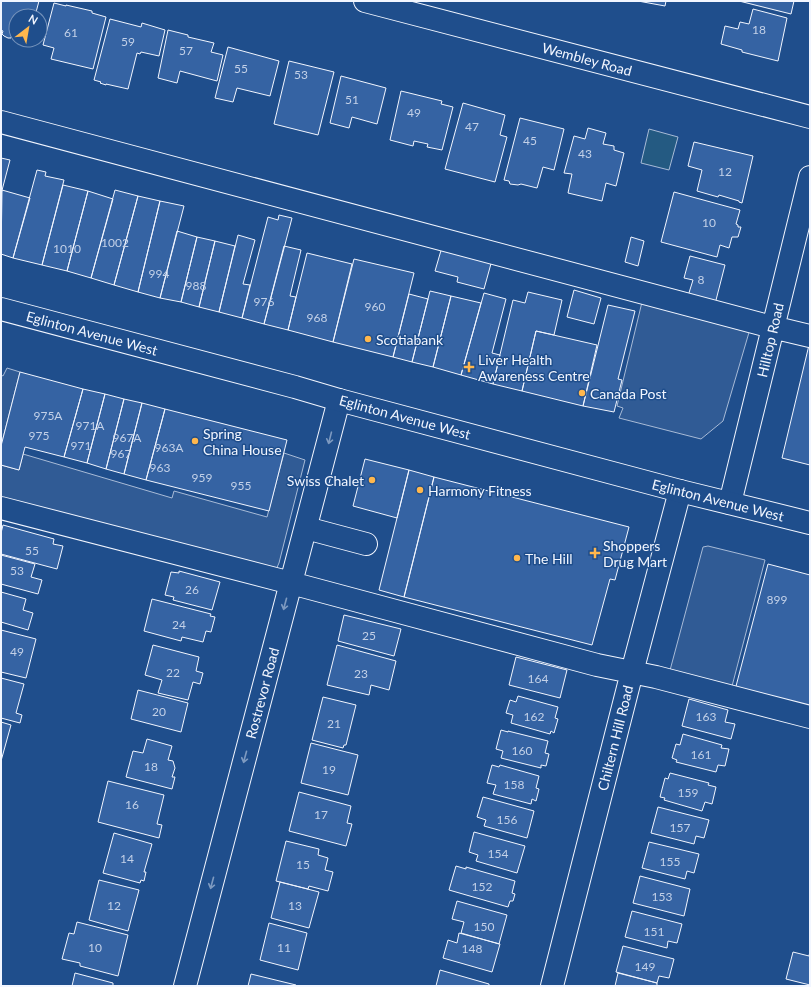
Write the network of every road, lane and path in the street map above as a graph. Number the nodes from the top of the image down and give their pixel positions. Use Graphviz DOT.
graph roads {
  1 [pos="365,1"];
  2 [pos="810,117"];
  3 [pos="1,122"];
  4 [pos="810,177"];
  5 [pos="1,310"];
  6 [pos="772,327"];
  7 [pos="810,336"];
  8 [pos="339,400"];
  9 [pos="680,491"];
  10 [pos="730,503"];
  11 [pos="1,508"];
  12 [pos="810,523"];
  13 [pos="306,528"];
  14 [pos="366,544"];
  15 [pos="291,583"];
  16 [pos="632,672"];
  17 [pos="810,717"];
  18 [pos="185,986"];
  19 [pos="552,986"];
  1 -- 2 [label="street, Wembley Road"];
  3 -- 6 [label="street"];
  4 -- 6 [label="street, Hilltop Road"];
  5 -- 8 [label="street, Eglinton Avenue West"];
  6 -- 7 [label="street"];
  6 -- 10 [label="street, Hilltop Road"];
  8 -- 9 [label="street, Eglinton Avenue West"];
  8 -- 13 [label="street, Rostrevor Road, one-way"];
  9 -- 10 [label="street, Eglinton Avenue West"];
  9 -- 16 [label="street, Chiltern Hill Road"];
  10 -- 12 [label="street, Eglinton Avenue West"];
  11 -- 15 [label="street"];
  13 -- 14 [label="street"];
  13 -- 15 [label="street, Rostrevor Road"];
  15 -- 16 [label="street"];
  15 -- 18 [label="street, Rostrevor Road, one-way"];
  16 -- 17 [label="street"];
  16 -- 19 [label="street, Chiltern Hill Road"];
}
